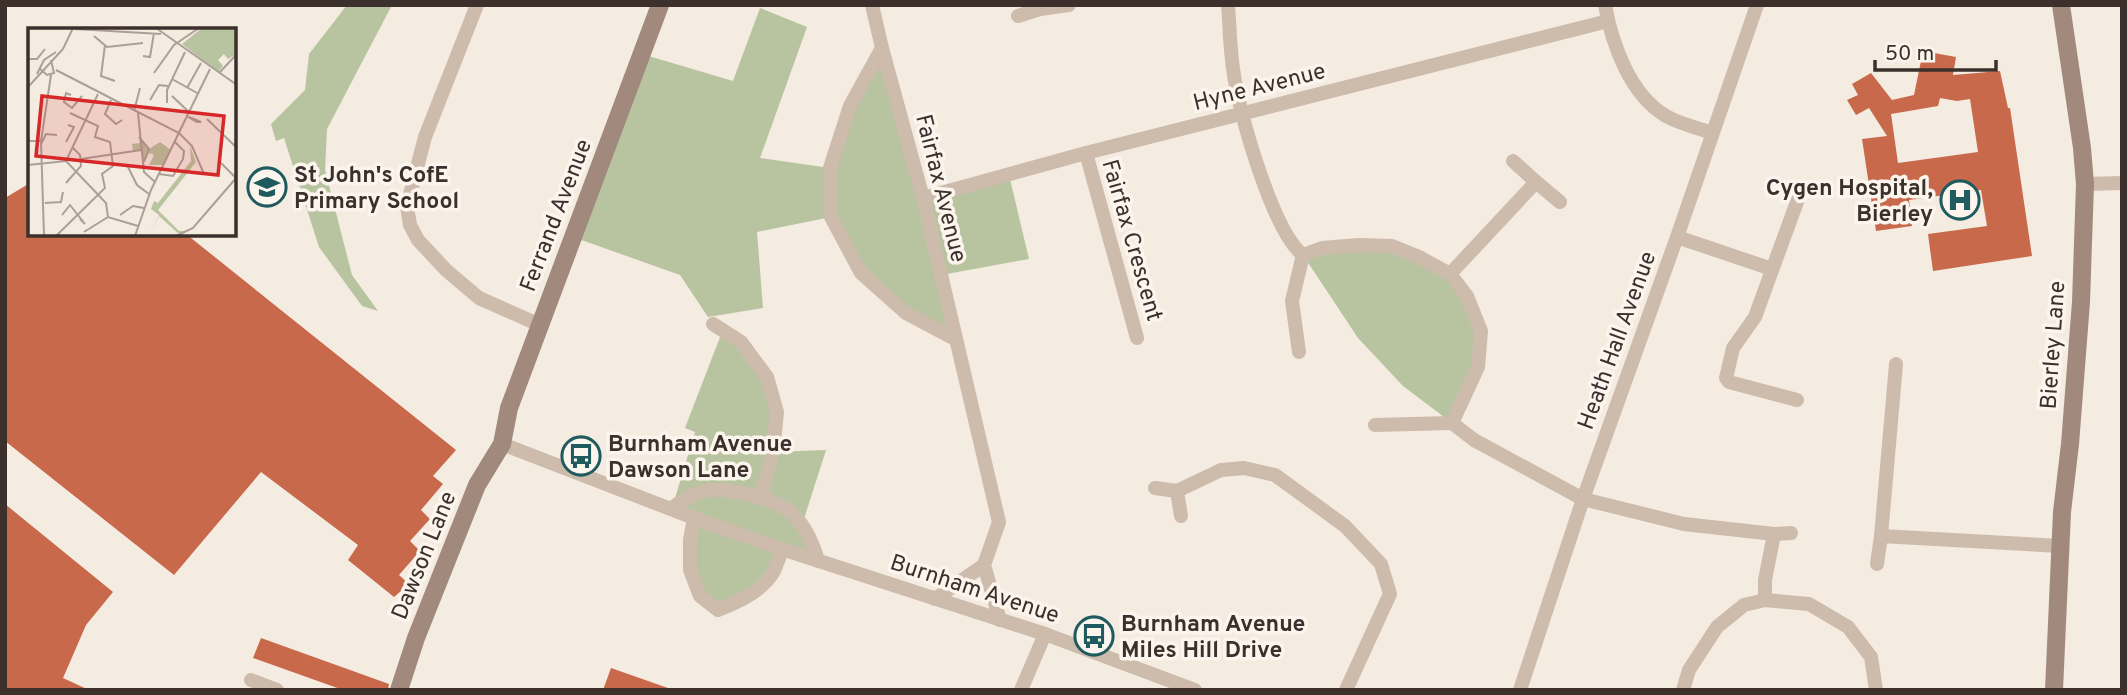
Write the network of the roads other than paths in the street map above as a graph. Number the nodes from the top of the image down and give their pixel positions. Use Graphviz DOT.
graph roads {
  1 [pos="477,5"];
  2 [pos="660,5"];
  3 [pos="872,5"];
  4 [pos="1069,5"];
  5 [pos="1228,5"];
  6 [pos="1605,5"];
  7 [pos="1757,5"];
  8 [pos="2061,5"];
  9 [pos="1040,7"];
  10 [pos="1018,16"];
  11 [pos="1608,20"];
  12 [pos="882,48"];
  13 [pos="1243,114"];
  14 [pos="1712,133"];
  15 [pos="1086,153"];
  16 [pos="1513,161"];
  17 [pos="1536,182"];
  18 [pos="2122,183"];
  19 [pos="2085,184"];
  20 [pos="923,198"];
  21 [pos="1798,199"];
  22 [pos="1560,202"];
  23 [pos="1677,237"];
  24 [pos="1303,255"];
  25 [pos="1772,269"];
  26 [pos="1450,274"];
  27 [pos="713,324"];
  28 [pos="540,325"];
  29 [pos="1138,338"];
  30 [pos="955,339"];
  31 [pos="1299,352"];
  32 [pos="1896,364"];
  33 [pos="1797,400"];
  34 [pos="1452,423"];
  35 [pos="1375,425"];
  36 [pos="502,444"];
  37 [pos="1155,488"];
  38 [pos="1177,491"];
  39 [pos="760,498"];
  40 [pos="1583,499"];
  41 [pos="672,508"];
  42 [pos="1181,516"];
  43 [pos="694,518"];
  44 [pos="1791,533"];
  45 [pos="1774,534"];
  46 [pos="1881,536"];
  47 [pos="2060,546"];
  48 [pos="782,549"];
  49 [pos="818,561"];
  50 [pos="1877,564"];
  51 [pos="984,565"];
  52 [pos="935,599"];
  53 [pos="1765,600"];
  54 [pos="1000,620"];
  55 [pos="1045,634"];
  56 [pos="251,680"];
  57 [pos="402,689"];
  58 [pos="1191,689"];
  59 [pos="277,690"];
  60 [pos="1021,690"];
  61 [pos="1346,690"];
  62 [pos="1520,690"];
  63 [pos="1684,690"];
  64 [pos="1876,690"];
  65 [pos="2054,690"];
  1 -- 28 [label="street"];
  2 -- 28 [label="street, Ferrand Avenue"];
  3 -- 12 [label="street, Fairfax Avenue"];
  4 -- 9 [label="street"];
  5 -- 13 [label="street"];
  6 -- 11 [label="street"];
  7 -- 14 [label="street, Heath Hall Avenue"];
  8 -- 19 [label="street, Bierley Lane"];
  9 -- 10 [label="street"];
  11 -- 13 [label="street, Hyne Avenue"];
  11 -- 14 [label="street"];
  12 -- 20 [label="street, Fairfax Avenue"];
  12 -- 30 [label="street"];
  13 -- 15 [label="street, Hyne Avenue"];
  13 -- 24 [label="street"];
  14 -- 23 [label="street, Heath Hall Avenue"];
  15 -- 20 [label="street, Hyne Avenue"];
  15 -- 29 [label="street, Fairfax Crescent"];
  16 -- 17 [label="street"];
  17 -- 22 [label="street"];
  17 -- 26 [label="street"];
  18 -- 19 [label="street"];
  19 -- 47 [label="street, Bierley Lane"];
  20 -- 30 [label="street, Fairfax Avenue"];
  21 -- 25 [label="street"];
  23 -- 25 [label="street"];
  23 -- 40 [label="street, Heath Hall Avenue"];
  24 -- 26 [label="street"];
  24 -- 31 [label="street"];
  25 -- 33 [label="street"];
  26 -- 34 [label="street"];
  27 -- 39 [label="street"];
  28 -- 36 [label="street, Ferrand Avenue"];
  30 -- 51 [label="street, Fairfax Avenue"];
  32 -- 46 [label="street"];
  34 -- 35 [label="street"];
  34 -- 40 [label="street"];
  36 -- 41 [label="street, Burnham Avenue"];
  36 -- 57 [label="street, Dawson Lane"];
  37 -- 38 [label="street"];
  38 -- 42 [label="street"];
  38 -- 61 [label="street"];
  39 -- 41 [label="street"];
  39 -- 49 [label="street"];
  40 -- 45 [label="street"];
  40 -- 62 [label="street, Heath Hall Avenue"];
  41 -- 43 [label="street, Burnham Avenue"];
  43 -- 48 [label="street, Burnham Avenue"];
  43 -- 48 [label="street"];
  44 -- 45 [label="street"];
  45 -- 53 [label="street"];
  46 -- 47 [label="street"];
  46 -- 50 [label="street"];
  47 -- 65 [label="street, Bierley Lane"];
  48 -- 49 [label="street, Burnham Avenue"];
  49 -- 52 [label="street, Burnham Avenue"];
  51 -- 52 [label="street"];
  51 -- 54 [label="street"];
  52 -- 54 [label="street, Burnham Avenue"];
  53 -- 63 [label="street"];
  53 -- 64 [label="street"];
  54 -- 55 [label="street, Burnham Avenue"];
  55 -- 58 [label="street, Burnham Avenue"];
  55 -- 60 [label="street"];
  56 -- 59 [label="street"];
}
